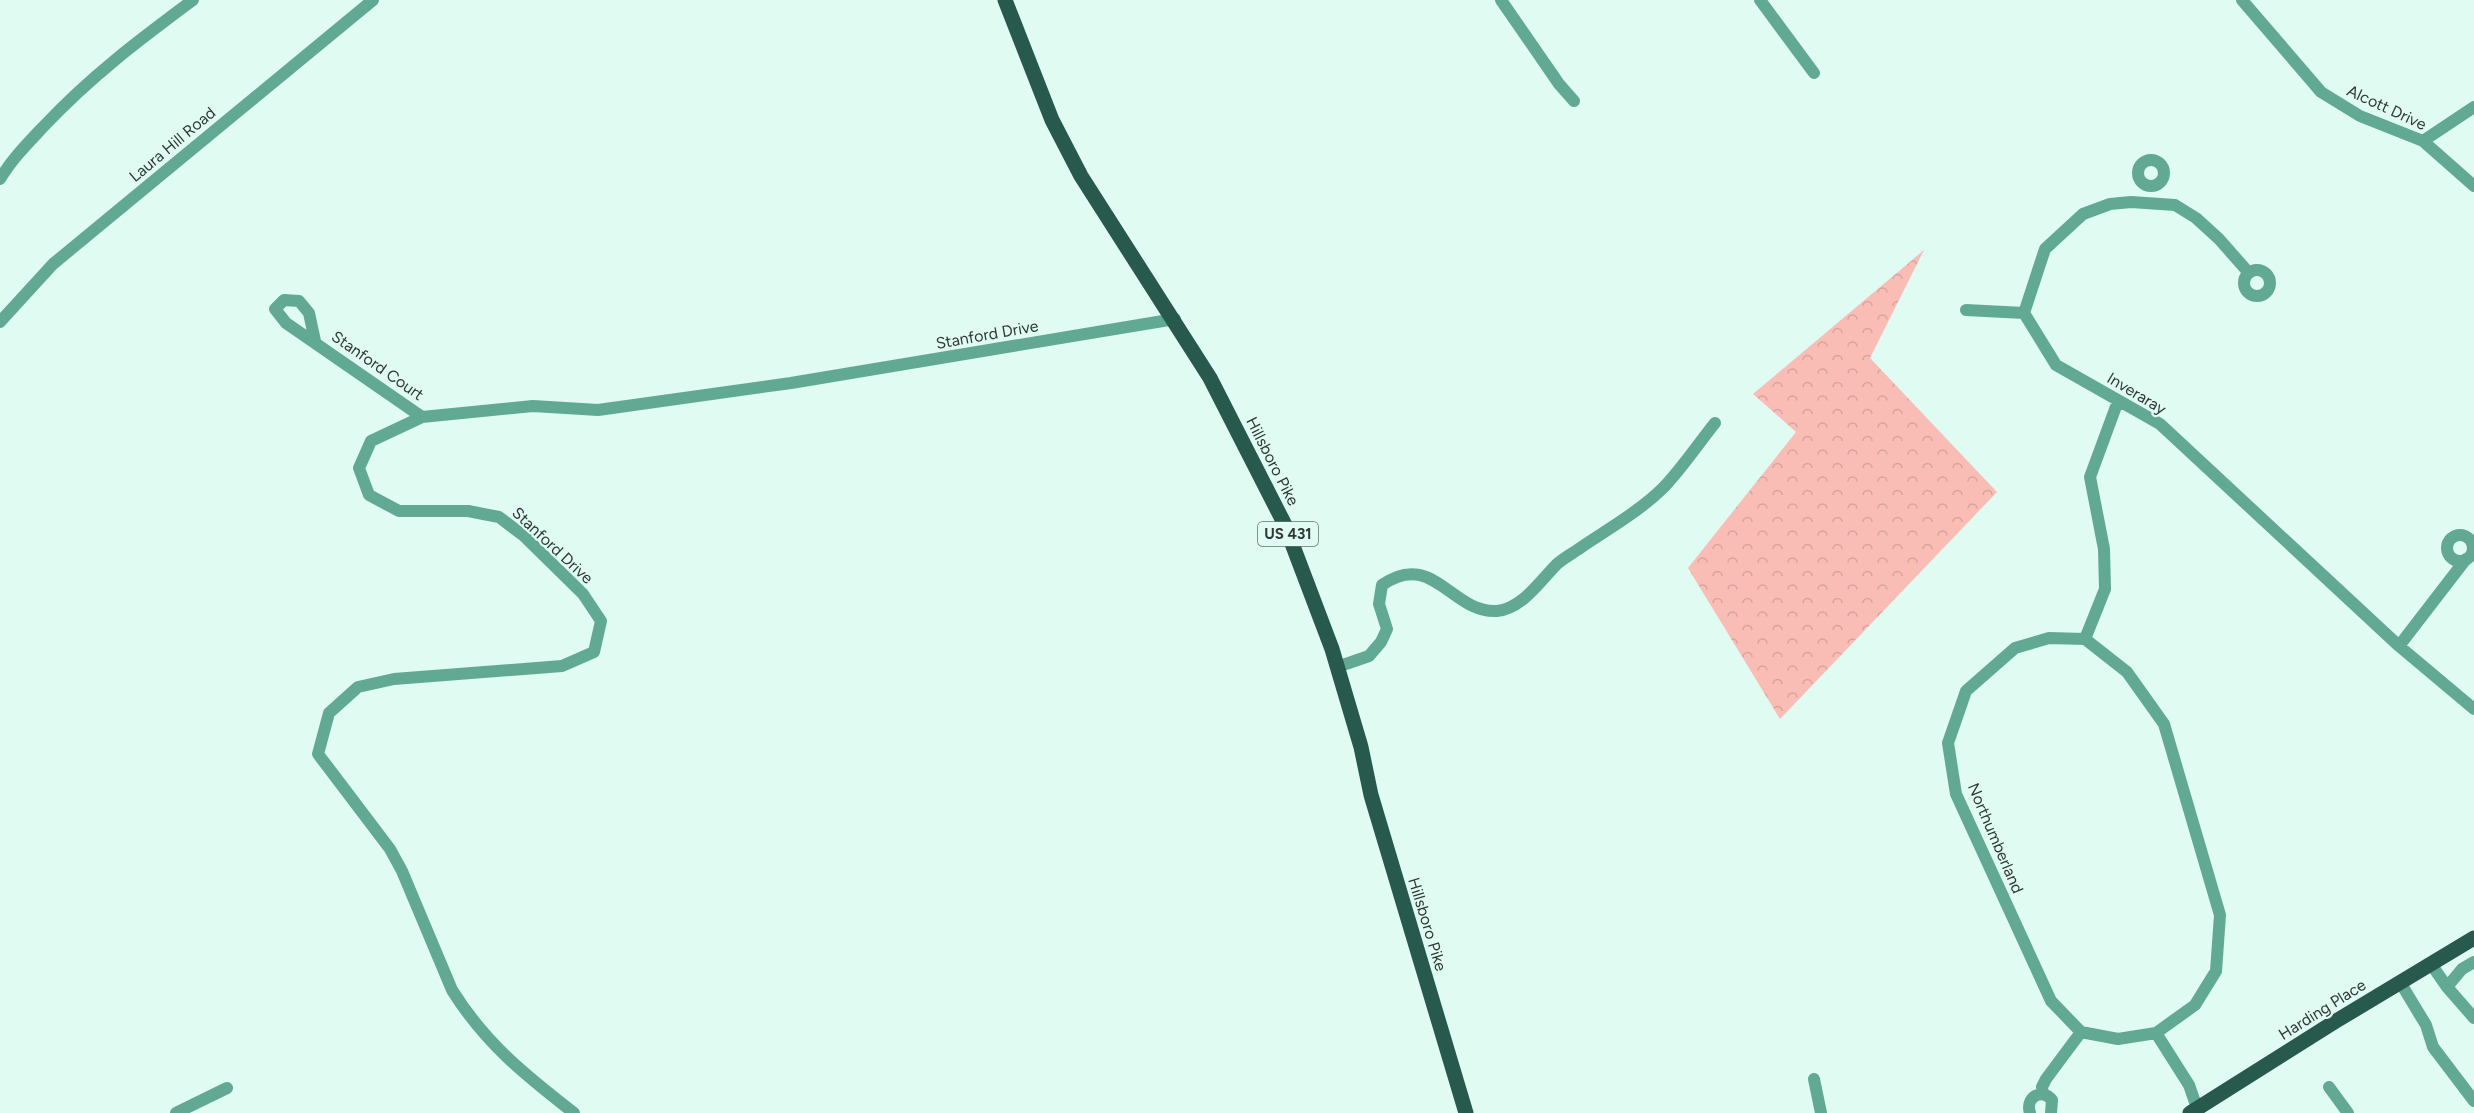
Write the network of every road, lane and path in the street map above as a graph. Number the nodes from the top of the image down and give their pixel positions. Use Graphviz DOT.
graph roads {
  1 [pos="193,0"];
  2 [pos="373,0"];
  3 [pos="1005,0"];
  4 [pos="1501,0"];
  5 [pos="1760,0"];
  6 [pos="2242,0"];
  7 [pos="1814,74"];
  8 [pos="1574,101"];
  9 [pos="2474,107"];
  10 [pos="2423,141"];
  11 [pos="0,179"];
  12 [pos="2150,186"];
  13 [pos="2474,186"];
  14 [pos="2149,203"];
  15 [pos="2249,273"];
  16 [pos="1966,310"];
  17 [pos="2024,313"];
  18 [pos="1174,319"];
  19 [pos="0,322"];
  20 [pos="315,342"];
  21 [pos="2118,401"];
  22 [pos="422,417"];
  23 [pos="1715,423"];
  24 [pos="2466,559"];
  25 [pos="2085,639"];
  26 [pos="2399,646"];
  27 [pos="1337,667"];
  28 [pos="2474,709"];
  29 [pos="2474,938"];
  30 [pos="2474,962"];
  31 [pos="2431,964"];
  32 [pos="2400,982"];
  33 [pos="2447,987"];
  34 [pos="2474,1018"];
  35 [pos="2081,1032"];
  36 [pos="2156,1033"];
  37 [pos="1814,1079"];
  38 [pos="2329,1087"];
  39 [pos="227,1088"];
  40 [pos="2043,1094"];
  41 [pos="2474,1101"];
  42 [pos="2197,1110"];
  43 [pos="176,1113"];
  44 [pos="574,1113"];
  45 [pos="1466,1113"];
  46 [pos="1821,1113"];
  47 [pos="2030,1113"];
  48 [pos="2051,1113"];
  49 [pos="2348,1113"];
  1 -- 11 [label="street"];
  2 -- 19 [label="street, Laura Hill Road"];
  3 -- 18 [label="main road, Hillsboro Pike / US 431"];
  4 -- 8 [label="street"];
  5 -- 7 [label="street"];
  6 -- 10 [label="street, Alcott Drive"];
  9 -- 10 [label="street"];
  10 -- 13 [label="street, Alcott Drive"];
  12 -- 14 [label="street"];
  14 -- 15 [label="street"];
  14 -- 17 [label="street"];
  16 -- 17 [label="street"];
  17 -- 21 [label="street, Inveraray"];
  18 -- 22 [label="street, Stanford Drive"];
  18 -- 27 [label="main road, Hillsboro Pike / US 431"];
  20 -- 22 [label="street, Stanford Court"];
  21 -- 25 [label="street"];
  21 -- 26 [label="street, Inveraray"];
  22 -- 44 [label="street, Stanford Drive"];
  23 -- 27 [label="street"];
  24 -- 26 [label="street"];
  25 -- 35 [label="street, Northumberland"];
  25 -- 36 [label="street"];
  26 -- 28 [label="street, Inveraray"];
  27 -- 45 [label="main road, Hillsboro Pike / US 431"];
  29 -- 31 [label="main road, Harding Place"];
  30 -- 33 [label="street"];
  31 -- 32 [label="main road, Harding Place"];
  31 -- 33 [label="street"];
  32 -- 41 [label="street"];
  32 -- 42 [label="main road, Harding Place"];
  33 -- 34 [label="street"];
  35 -- 36 [label="street"];
  35 -- 40 [label="street"];
  36 -- 42 [label="street"];
  37 -- 46 [label="street"];
  38 -- 49 [label="street"];
  39 -- 43 [label="street"];
  40 -- 47 [label="street"];
  40 -- 48 [label="street"];
}
